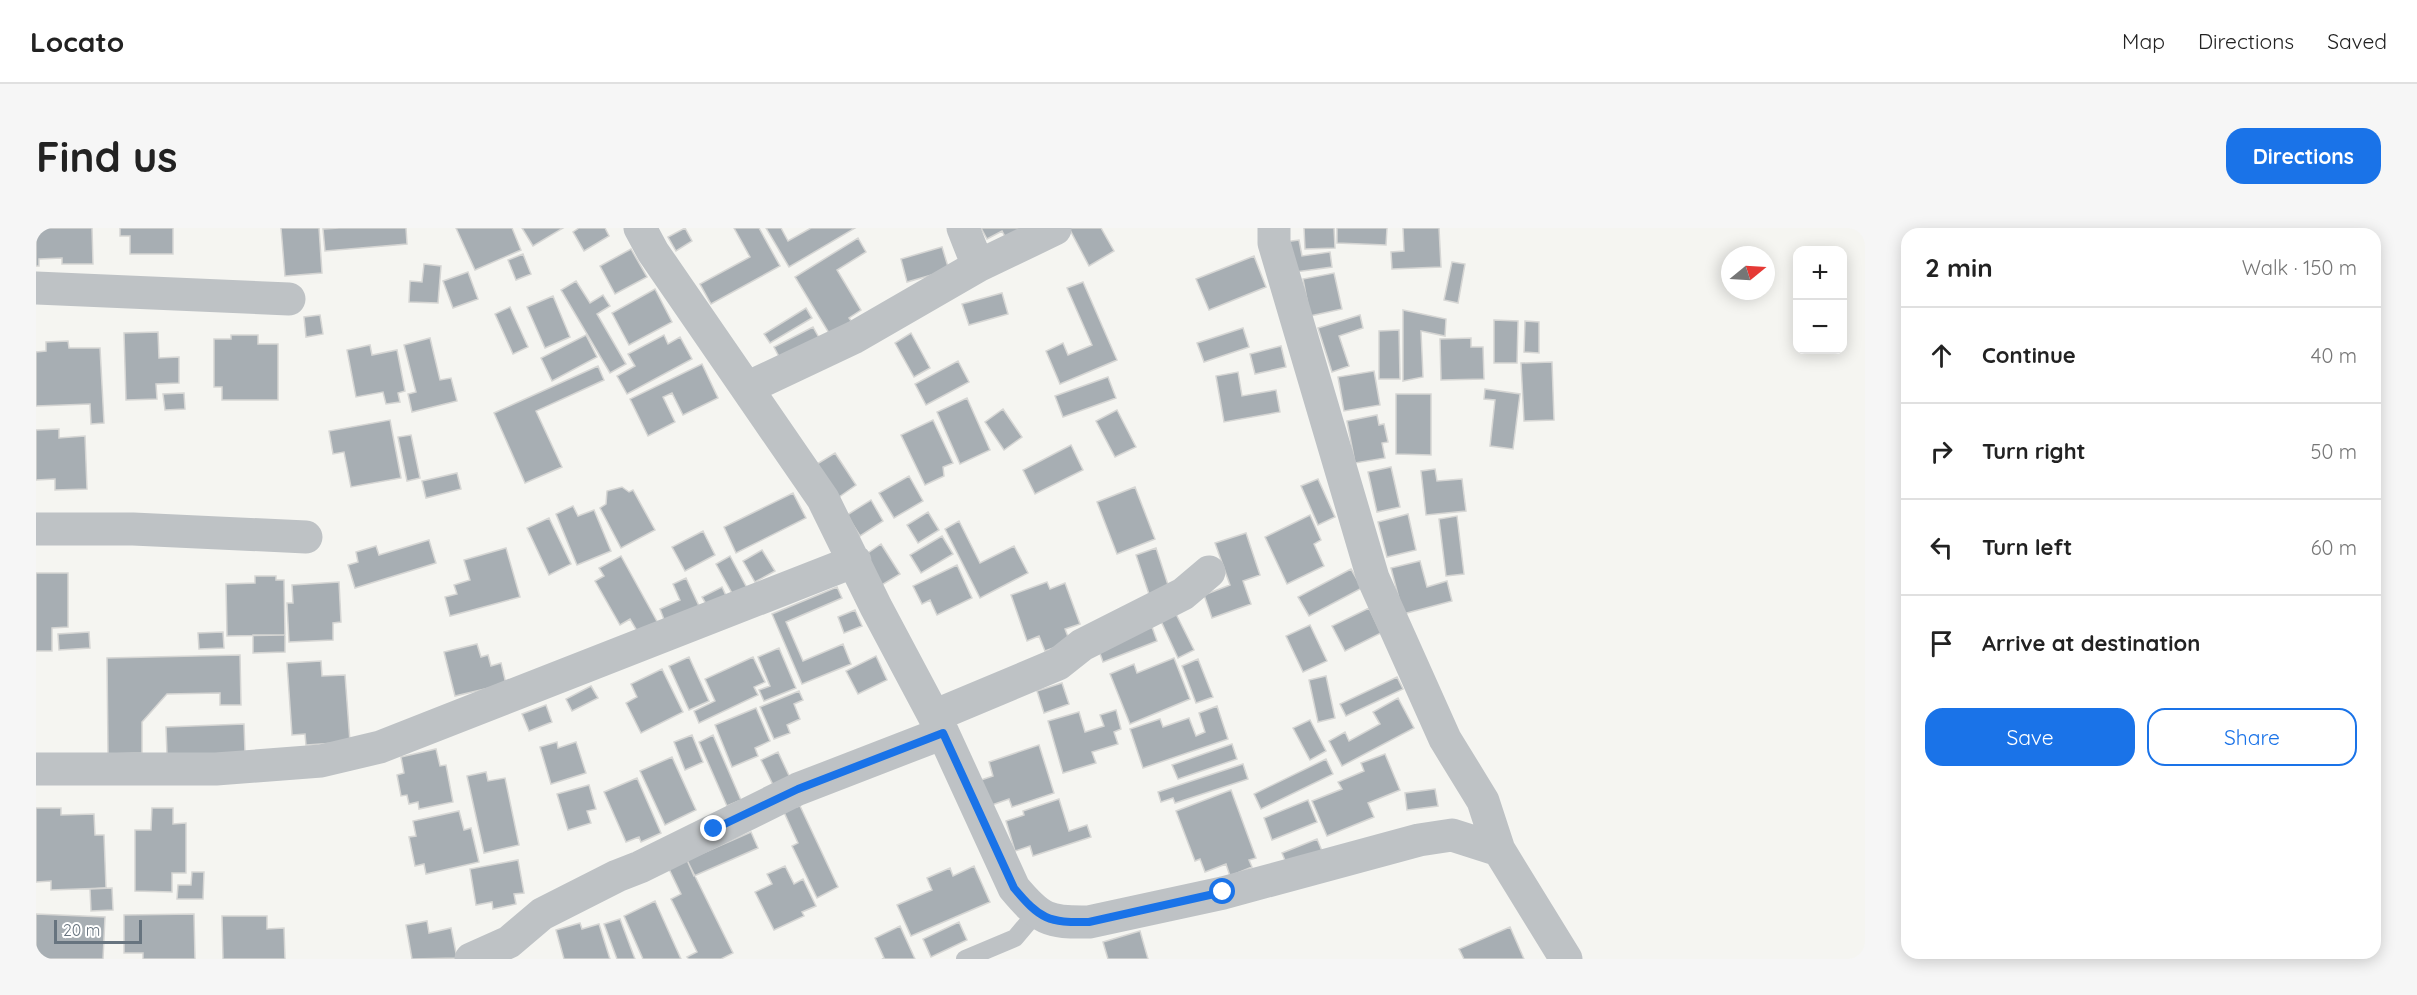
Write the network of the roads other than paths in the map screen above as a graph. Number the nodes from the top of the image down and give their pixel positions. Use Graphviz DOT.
graph roads {
  1 [pos="640,228"];
  2 [pos="963,228"];
  3 [pos="1274,228"];
  4 [pos="1055,229"];
  5 [pos="978,266"];
  6 [pos="36,288"];
  7 [pos="289,298"];
  8 [pos="747,388"];
  9 [pos="36,530"];
  10 [pos="306,537"];
  11 [pos="855,561"];
  12 [pos="1209,572"];
  13 [pos="939,724"];
  14 [pos="36,769"];
  15 [pos="1483,801"];
  16 [pos="1452,835"];
  17 [pos="1499,850"];
  18 [pos="1037,912"];
  19 [pos="471,959"];
  20 [pos="965,959"];
  21 [pos="1566,959"];
  1 -- 8 [label="street"];
  2 -- 5 [label="street"];
  3 -- 15 [label="street"];
  4 -- 5 [label="street"];
  5 -- 8 [label="street"];
  6 -- 7 [label="street"];
  8 -- 11 [label="street"];
  9 -- 10 [label="street"];
  11 -- 13 [label="street"];
  11 -- 14 [label="street"];
  12 -- 13 [label="street"];
  13 -- 18 [label="street"];
  13 -- 19 [label="street"];
  15 -- 16 [label="street"];
  15 -- 17 [label="street"];
  16 -- 17 [label="street"];
  16 -- 18 [label="street"];
  17 -- 21 [label="street"];
  18 -- 20 [label="lane"];
}
